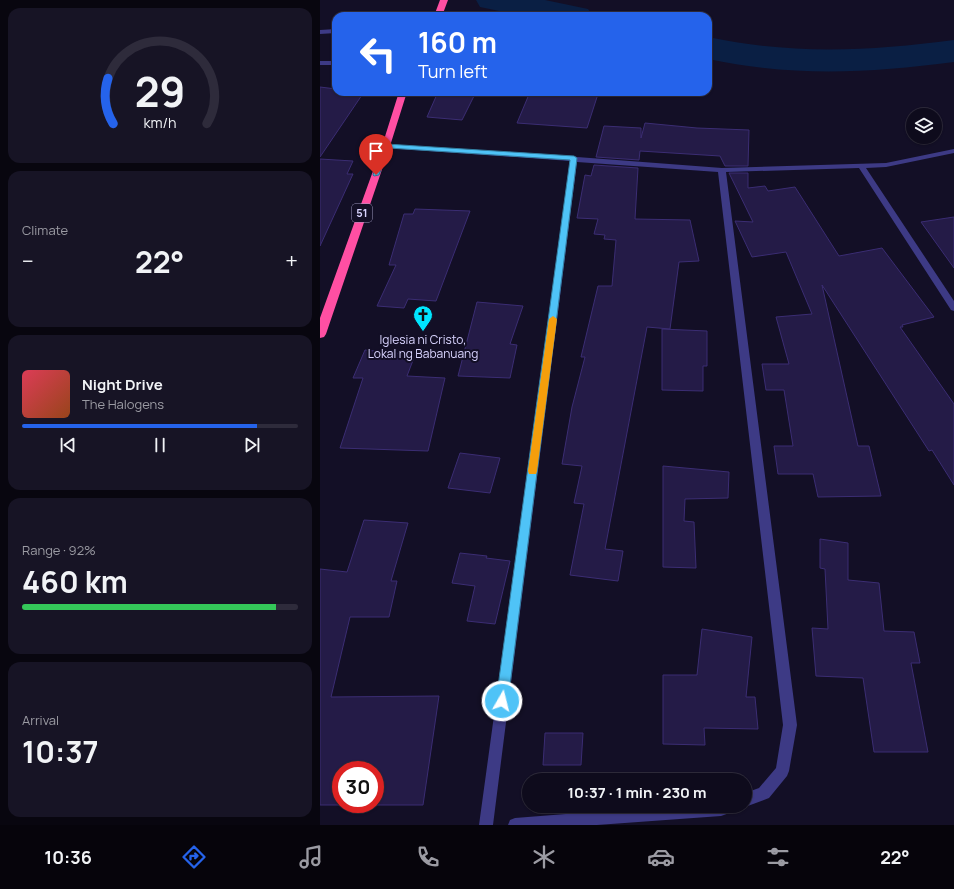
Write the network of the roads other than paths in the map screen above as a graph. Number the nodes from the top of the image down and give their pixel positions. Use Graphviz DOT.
graph roads {
  1 [pos="444,0"];
  2 [pos="440,12"];
  3 [pos="332,31"];
  4 [pos="320,32"];
  5 [pos="320,63"];
  6 [pos="332,63"];
  7 [pos="402,96"];
  8 [pos="386,146"];
  9 [pos="954,151"];
  10 [pos="574,158"];
  11 [pos="862,166"];
  12 [pos="722,170"];
  13 [pos="954,308"];
  14 [pos="320,334"];
  15 [pos="752,797"];
  16 [pos="670,813"];
  17 [pos="543,823"];
  18 [pos="486,825"];
  19 [pos="515,825"];
  1 -- 2 [label="highway"];
  3 -- 4 [label="street"];
  5 -- 6 [label="street"];
  7 -- 8 [label="highway, 51"];
  8 -- 10 [label="street"];
  8 -- 14 [label="highway, 51"];
  9 -- 11 [label="street"];
  10 -- 12 [label="street"];
  10 -- 18 [label="street"];
  11 -- 12 [label="street"];
  11 -- 13 [label="street"];
  12 -- 15 [label="street"];
  16 -- 17 [label="street"];
  17 -- 19 [label="street"];
}
